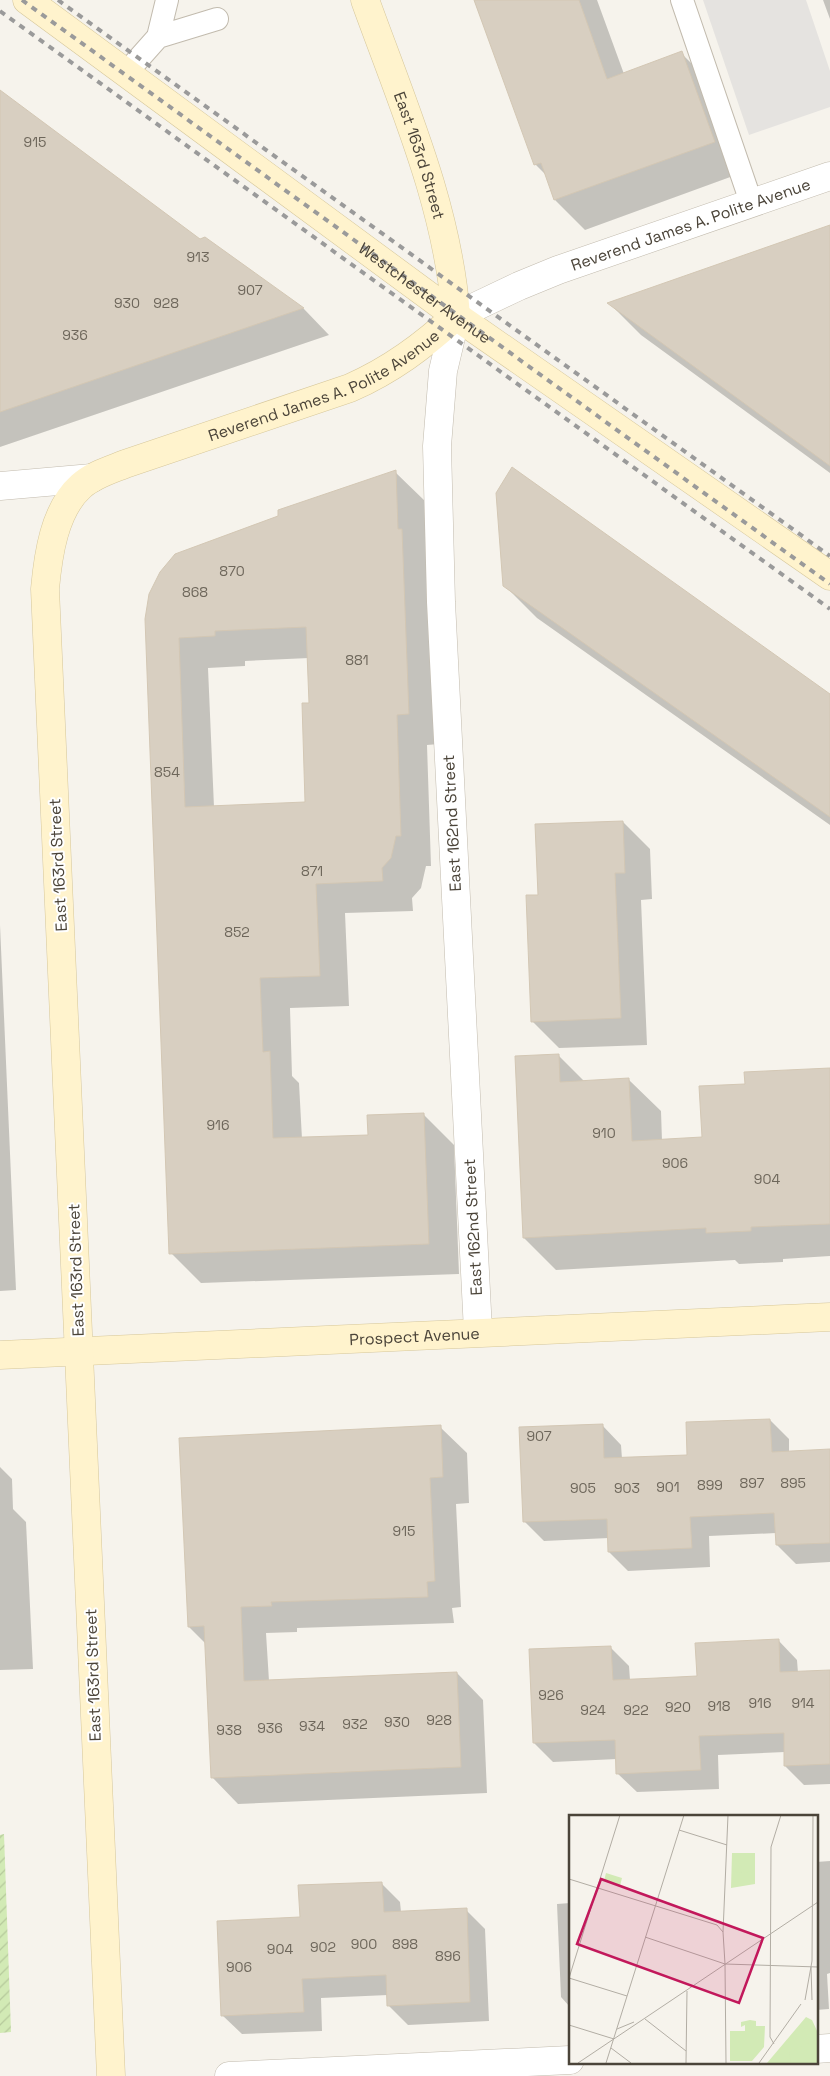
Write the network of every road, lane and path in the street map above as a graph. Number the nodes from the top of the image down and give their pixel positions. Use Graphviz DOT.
graph roads {
  1 [pos="27,0"];
  2 [pos="167,0"];
  3 [pos="365,0"];
  4 [pos="682,0"];
  5 [pos="216,19"];
  6 [pos="158,37"];
  7 [pos="126,73"];
  8 [pos="830,176"];
  9 [pos="751,202"];
  10 [pos="456,316"];
  11 [pos="92,478"];
  12 [pos="0,486"];
  13 [pos="830,576"];
  14 [pos="830,1317"];
  15 [pos="478,1331"];
  16 [pos="79,1352"];
  17 [pos="0,1355"];
  18 [pos="569,2060"];
  19 [pos="111,2076"];
  20 [pos="229,2076"];
  1 -- 7 [label="main road, Westchester Avenue"];
  2 -- 6 [label="lane"];
  3 -- 10 [label="main road, East 163rd Street"];
  4 -- 9 [label="lane"];
  5 -- 6 [label="lane"];
  6 -- 7 [label="lane"];
  7 -- 10 [label="main road, Westchester Avenue"];
  8 -- 9 [label="street, Reverend James A. Polite Avenue"];
  9 -- 10 [label="street, Reverend James A. Polite Avenue"];
  10 -- 11 [label="main road, Reverend James A. Polite Avenue"];
  10 -- 13 [label="main road, Westchester Avenue"];
  10 -- 15 [label="street, East 162nd Street"];
  11 -- 12 [label="street, Reverend James A. Polite Avenue"];
  11 -- 16 [label="main road, East 163rd Street"];
  14 -- 15 [label="main road, Prospect Avenue"];
  15 -- 16 [label="main road, Prospect Avenue"];
  16 -- 17 [label="main road, Prospect Avenue"];
  16 -- 19 [label="main road, East 163rd Street"];
  18 -- 20 [label="street"];
}
